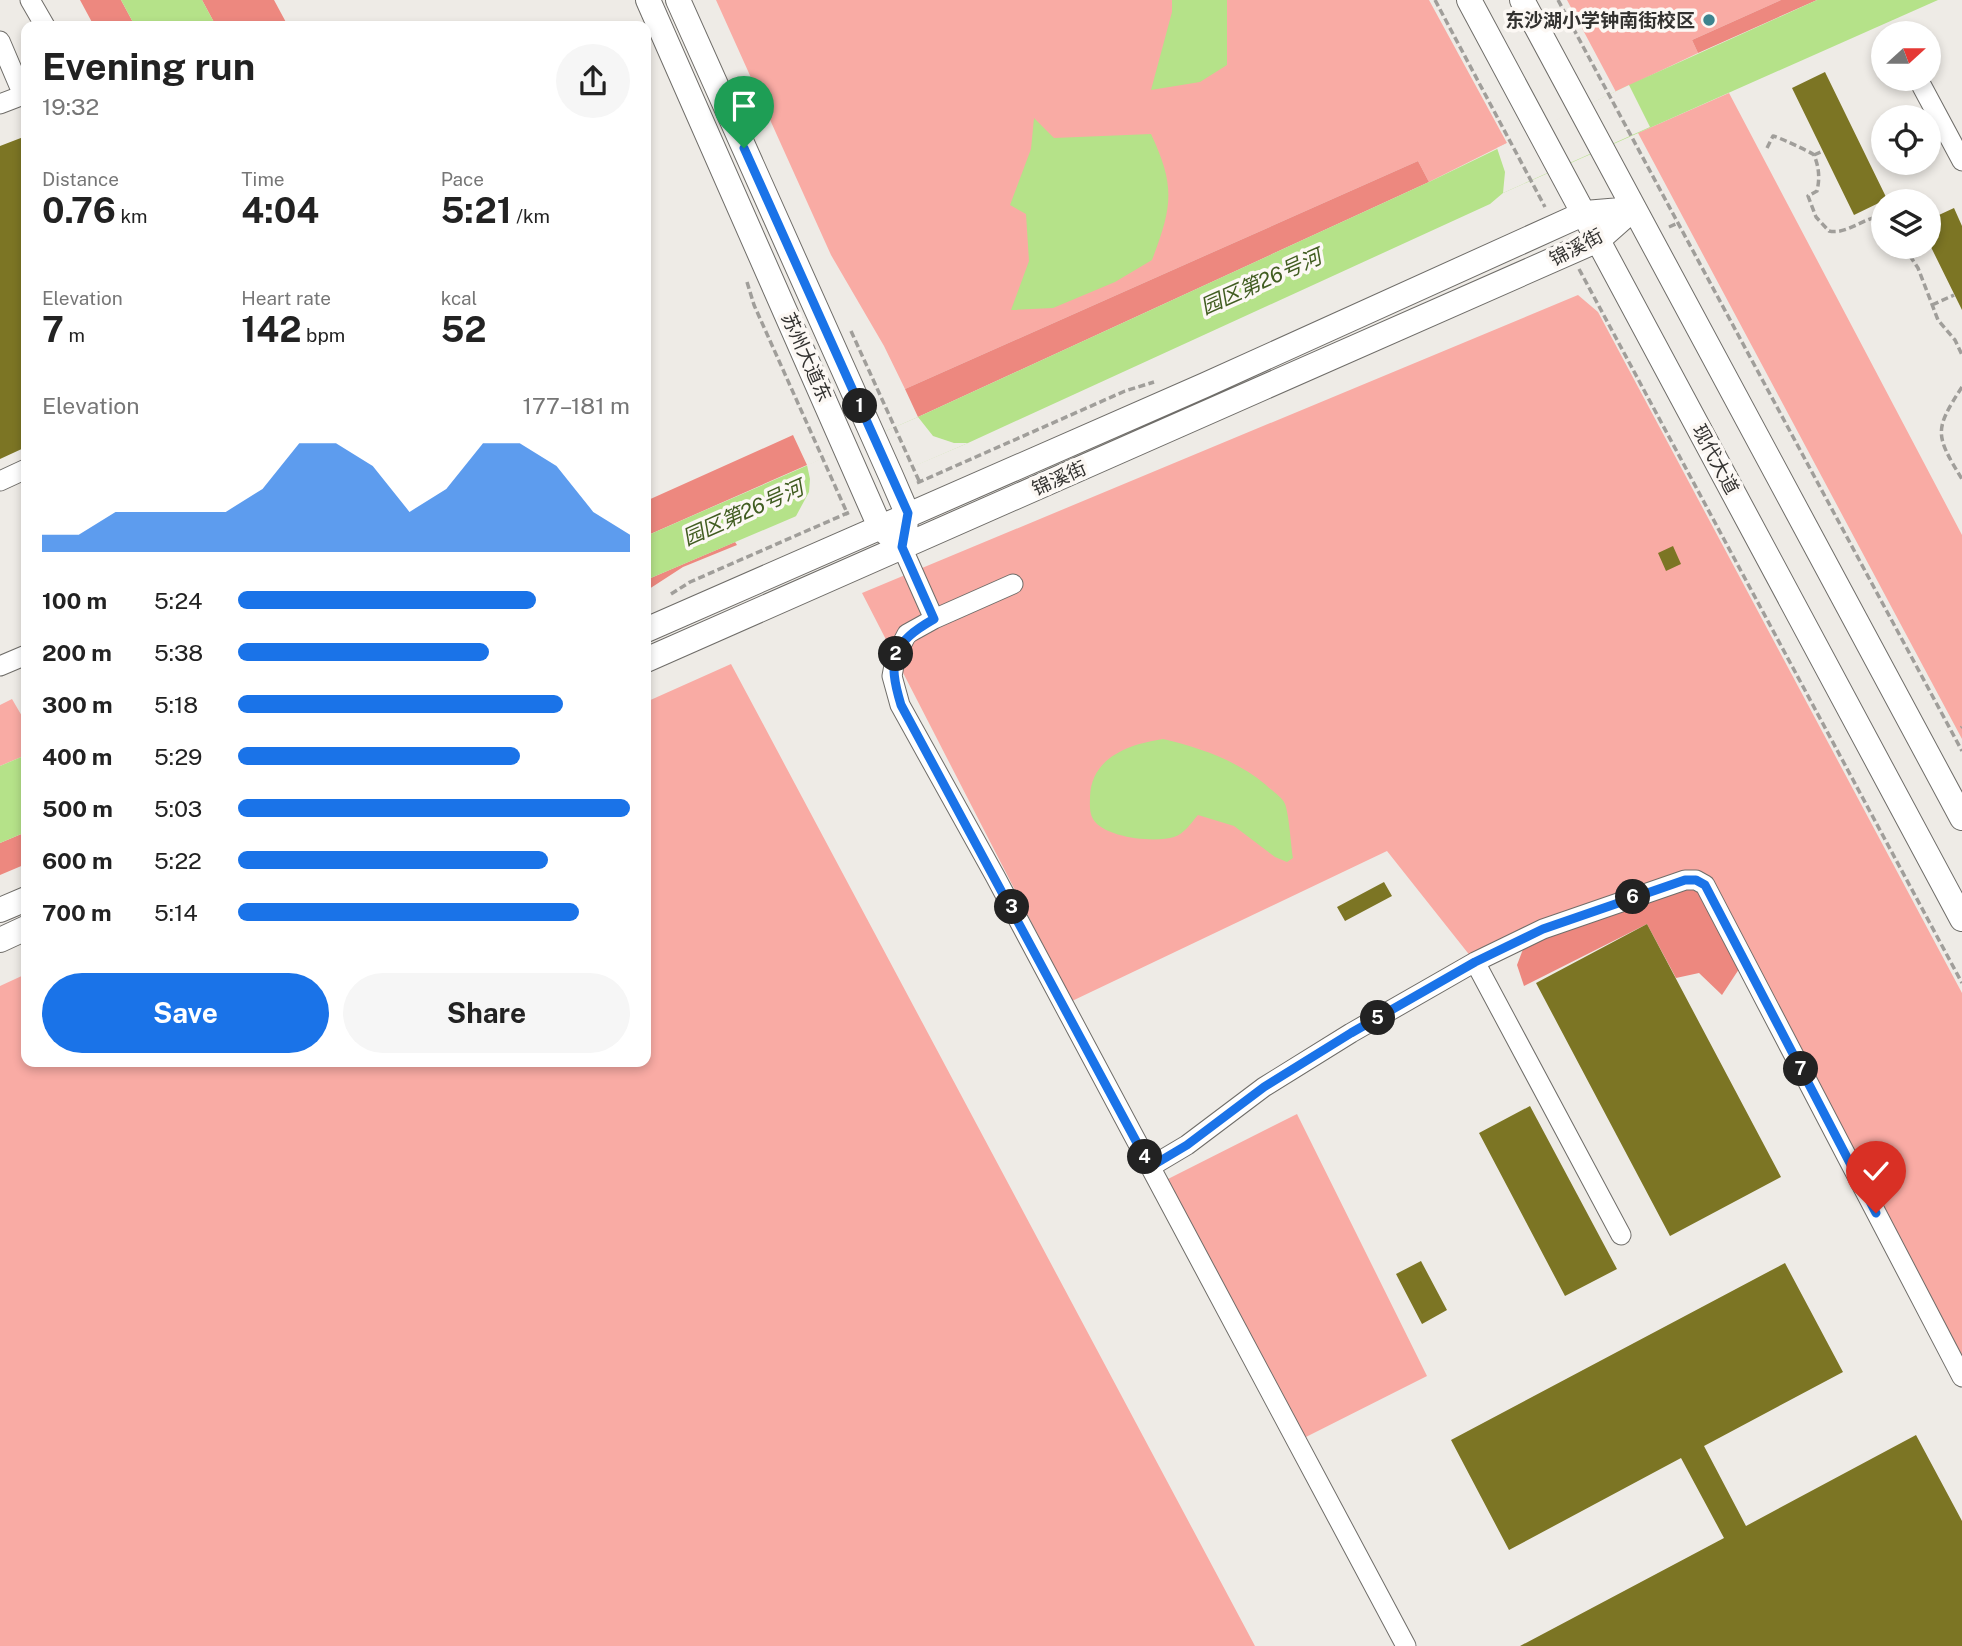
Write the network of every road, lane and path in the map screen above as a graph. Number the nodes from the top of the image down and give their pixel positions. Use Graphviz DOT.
graph roads {
  1 [pos="30,0"];
  2 [pos="648,0"];
  3 [pos="678,0"];
  4 [pos="1436,0"];
  5 [pos="1469,0"];
  6 [pos="1522,0"];
  7 [pos="1558,0"];
  8 [pos="42,21"];
  9 [pos="0,41"];
  10 [pos="21,86"];
  11 [pos="1925,91"];
  12 [pos="21,96"];
  13 [pos="0,104"];
  14 [pos="1767,148"];
  15 [pos="1823,151"];
  16 [pos="1814,155"];
  17 [pos="1962,160"];
  18 [pos="1633,209"];
  19 [pos="1584,213"];
  20 [pos="1871,218"];
  21 [pos="1555,227"];
  22 [pos="1598,240"];
  23 [pos="1570,253"];
  24 [pos="1912,259"];
  25 [pos="1954,295"];
  26 [pos="1932,305"];
  27 [pos="1962,355"];
  28 [pos="1962,387"];
  29 [pos="885,432"];
  30 [pos="824,458"];
  31 [pos="21,471"];
  32 [pos="902,471"];
  33 [pos="1962,479"];
  34 [pos="0,481"];
  35 [pos="841,498"];
  36 [pos="908,513"];
  37 [pos="880,527"];
  38 [pos="902,547"];
  39 [pos="1013,584"];
  40 [pos="934,619"];
  41 [pos="651,628"];
  42 [pos="21,657"];
  43 [pos="651,658"];
  44 [pos="0,666"];
  45 [pos="1962,751"];
  46 [pos="1962,818"];
  47 [pos="21,901"];
  48 [pos="0,910"];
  49 [pos="1962,919"];
  50 [pos="21,930"];
  51 [pos="0,940"];
  52 [pos="1475,962"];
  53 [pos="1962,983"];
  54 [pos="1150,1167"];
  55 [pos="1621,1235"];
  56 [pos="1962,1377"];
  57 [pos="1406,1646"];
  1 -- 8 [label="street"];
  2 -- 37 [label="main road, 苏州大道东"];
  3 -- 29 [label="main road, 苏州大道东"];
  4 -- 21 [label="path"];
  5 -- 19 [label="main road, 现代大道"];
  6 -- 18 [label="main road"];
  7 -- 45 [label="path"];
  9 -- 10 [label="street"];
  11 -- 17 [label="street"];
  12 -- 13 [label="street"];
  14 -- 16 [label="path"];
  15 -- 16 [label="path"];
  16 -- 20 [label="path"];
  18 -- 19 [label="main road, 锦溪街"];
  18 -- 22 [label="main road, 锦溪街"];
  18 -- 46 [label="main road"];
  19 -- 21 [label="main road, 锦溪街"];
  19 -- 22 [label="main road, 现代大道"];
  21 -- 36 [label="main road, 锦溪街"];
  22 -- 23 [label="main road, 锦溪街"];
  22 -- 49 [label="main road, 现代大道"];
  23 -- 38 [label="main road, 锦溪街"];
  23 -- 53 [label="path"];
  24 -- 26 [label="path"];
  25 -- 26 [label="path"];
  26 -- 27 [label="path"];
  28 -- 33 [label="path"];
  29 -- 32 [label="main road, 苏州大道东"];
  29 -- 32 [label="path"];
  30 -- 35 [label="path"];
  31 -- 34 [label="street"];
  32 -- 36 [label="main road, 苏州大道东"];
  36 -- 37 [label="main road, 锦溪街"];
  36 -- 38 [label="main road"];
  37 -- 38 [label="main road, 苏州大道东"];
  37 -- 41 [label="main road, 锦溪街"];
  38 -- 40 [label="street"];
  38 -- 43 [label="main road, 锦溪街"];
  39 -- 40 [label="street"];
  40 -- 54 [label="street"];
  42 -- 44 [label="street"];
  47 -- 48 [label="main road"];
  50 -- 51 [label="main road"];
  52 -- 54 [label="street"];
  52 -- 55 [label="street"];
  52 -- 56 [label="street"];
  54 -- 57 [label="street"];
}
